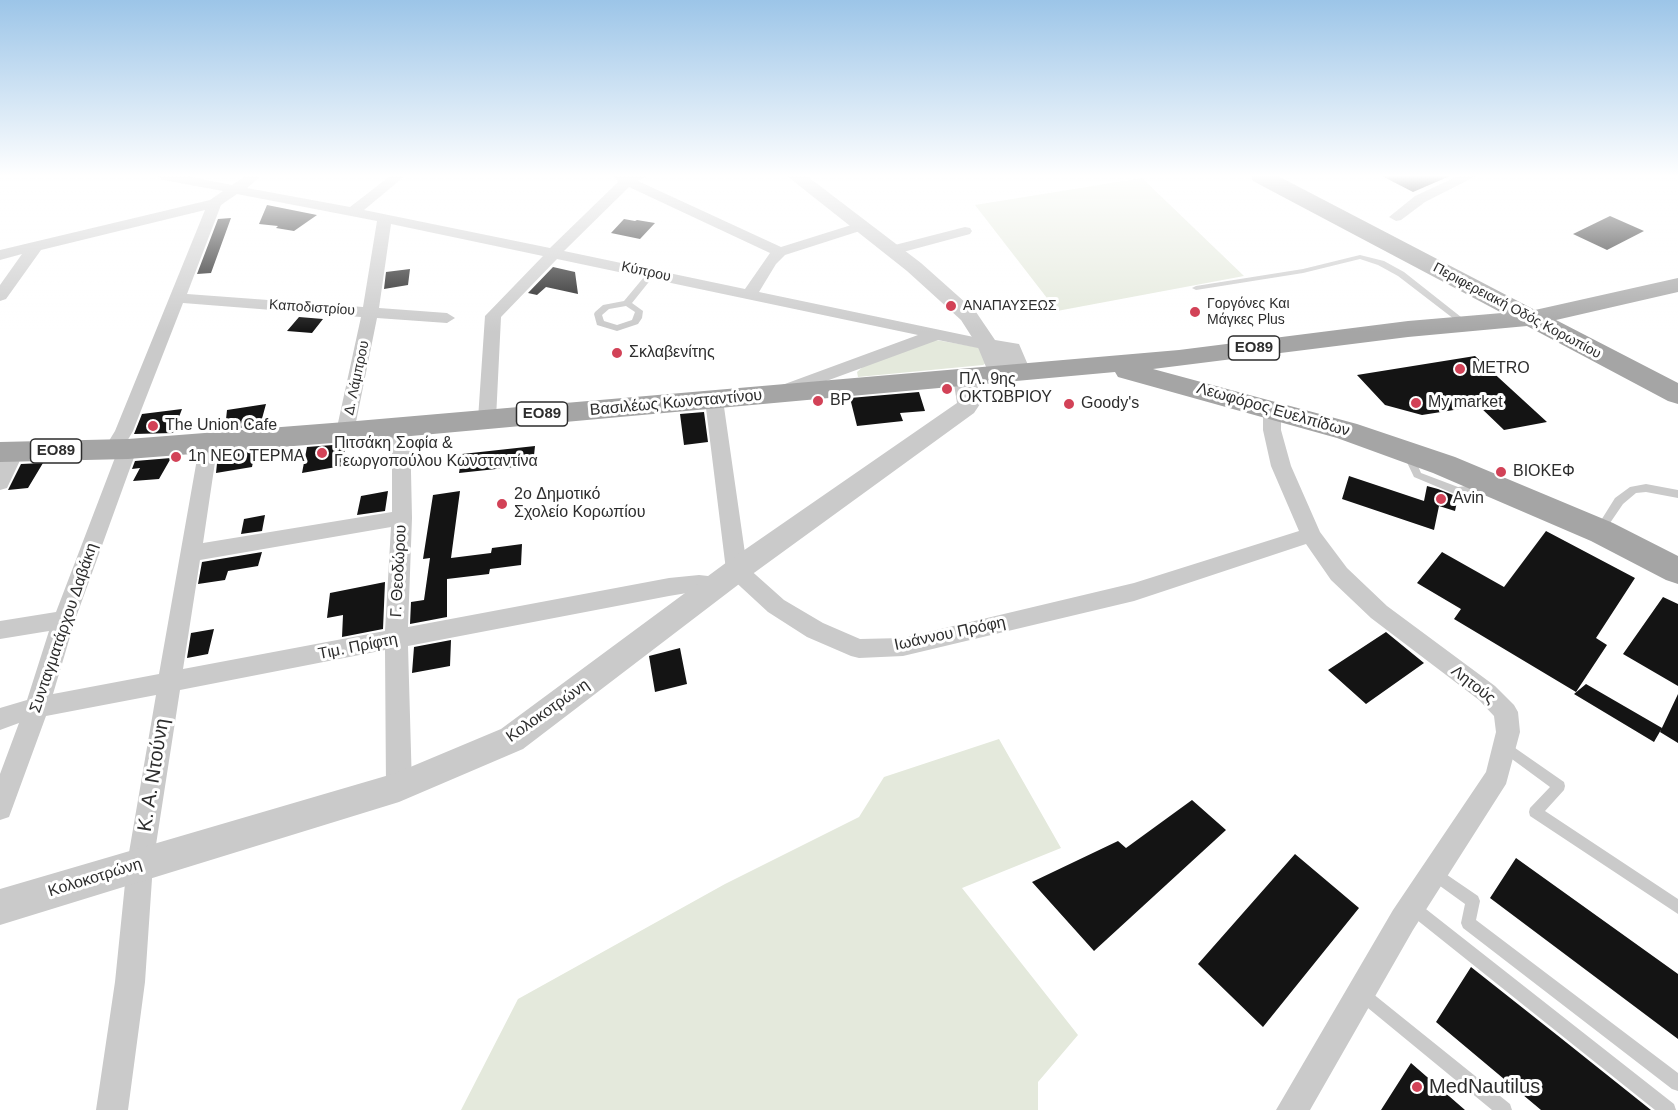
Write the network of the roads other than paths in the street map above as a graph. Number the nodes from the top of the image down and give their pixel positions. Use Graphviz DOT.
graph roads {
  1 [pos="114,228"];
  2 [pos="206,228"];
  3 [pos="383,228"];
  4 [pos="434,228"];
  5 [pos="578,228"];
  6 [pos="729,228"];
  7 [pos="855,228"];
  8 [pos="863,228"];
  9 [pos="1364,228"];
  10 [pos="1379,228"];
  11 [pos="965,231"];
  12 [pos="35,247"];
  13 [pos="892,250"];
  14 [pos="554,252"];
  15 [pos="780,252"];
  16 [pos="0,255"];
  17 [pos="652,273"];
  18 [pos="1668,287"];
  19 [pos="1196,288"];
  20 [pos="750,294"];
  21 [pos="0,296"];
  22 [pos="177,298"];
  23 [pos="627,303"];
  24 [pos="1531,310"];
  25 [pos="370,313"];
  26 [pos="1457,317"];
  27 [pos="447,318"];
  28 [pos="1408,329"];
  29 [pos="937,334"];
  30 [pos="1004,360"];
  31 [pos="1095,365"];
  32 [pos="964,378"];
  33 [pos="1678,379"];
  34 [pos="783,394"];
  35 [pos="1678,396"];
  36 [pos="714,400"];
  37 [pos="1272,409"];
  38 [pos="487,419"];
  39 [pos="401,426"];
  40 [pos="345,432"];
  41 [pos="209,442"];
  42 [pos="120,449"];
  43 [pos="7,452"];
  44 [pos="1407,452"];
  45 [pos="1444,465"];
  46 [pos="0,483"];
  47 [pos="1495,487"];
  48 [pos="1678,494"];
  49 [pos="402,518"];
  50 [pos="1603,527"];
  51 [pos="1311,535"];
  52 [pos="192,553"];
  53 [pos="1678,556"];
  54 [pos="1678,571"];
  55 [pos="727,577"];
  56 [pos="64,620"];
  57 [pos="0,630"];
  58 [pos="396,640"];
  59 [pos="168,683"];
  60 [pos="37,707"];
  61 [pos="0,719"];
  62 [pos="1504,747"];
  63 [pos="399,787"];
  64 [pos="0,808"];
  65 [pos="140,864"];
  66 [pos="1433,872"];
  67 [pos="0,907"];
  68 [pos="1411,907"];
  69 [pos="1678,907"];
  70 [pos="1361,993"];
  71 [pos="1678,1083"];
  72 [pos="112,1110"];
  73 [pos="1292,1110"];
  74 [pos="1504,1110"];
  75 [pos="1668,1110"];
  1 -- 12 [label="street"];
  2 -- 22 [label="street, Συνταγματάρχου Δαβάκη"];
  3 -- 25 [label="street, Δ. Λάμπρου"];
  4 -- 14 [label="street, Κύπρου"];
  5 -- 14 [label="street"];
  6 -- 15 [label="street"];
  7 -- 15 [label="street"];
  8 -- 13 [label="street"];
  9 -- 24 [label="main road, Περιφερειακή Οδός Κορωπίου"];
  10 -- 24 [label="main road, Περιφερειακή Οδός Κορωπίου"];
  11 -- 13 [label="street"];
  12 -- 16 [label="street"];
  12 -- 21 [label="street"];
  13 -- 30 [label="street"];
  14 -- 17 [label="street, Κύπρου"];
  14 -- 38 [label="street"];
  15 -- 20 [label="street"];
  17 -- 20 [label="street, Κύπρου"];
  17 -- 23 [label="lane"];
  18 -- 24 [label="main road, ΕΟ89"];
  19 -- 26 [label="lane"];
  20 -- 29 [label="street, Κύπρου"];
  22 -- 25 [label="street, Καποδιστρίου"];
  22 -- 42 [label="street, Συνταγματάρχου Δαβάκη"];
  23 -- 23 [label="lane"];
  24 -- 26 [label="main road, ΕΟ89"];
  24 -- 28 [label="main road, ΕΟ89"];
  24 -- 33 [label="main road, Περιφερειακή Οδός Κορωπίου"];
  24 -- 35 [label="main road, Περιφερειακή Οδός Κορωπίου"];
  25 -- 27 [label="street, Καποδιστρίου"];
  25 -- 40 [label="street, Δ. Λάμπρου"];
  26 -- 28 [label="main road, ΕΟ89"];
  28 -- 31 [label="main road, ΕΟ89"];
  29 -- 30 [label="street, Κύπρου"];
  29 -- 34 [label="street"];
  30 -- 31 [label="main road, Βασιλέως Κωνσταντίνου / ΕΟ89"];
  30 -- 32 [label="main road, Βασιλέως Κωνσταντίνου / ΕΟ89"];
  31 -- 37 [label="main road, Λεωφόρος Ευελπίδων"];
  32 -- 34 [label="main road, Βασιλέως Κωνσταντίνου / ΕΟ89"];
  32 -- 55 [label="street, Κολοκοτρώνη"];
  34 -- 36 [label="main road, Βασιλέως Κωνσταντίνου / ΕΟ89"];
  36 -- 38 [label="main road, Βασιλέως Κωνσταντίνου / ΕΟ89"];
  36 -- 55 [label="street"];
  37 -- 44 [label="main road, Λεωφόρος Ευελπίδων"];
  37 -- 51 [label="street, Λητούς"];
  38 -- 39 [label="main road, Βασιλέως Κωνσταντίνου / ΕΟ89"];
  39 -- 40 [label="main road, Βασιλέως Κωνσταντίνου / ΕΟ89"];
  39 -- 49 [label="street, Γ. Θεοδώρου"];
  40 -- 41 [label="main road, Βασιλέως Κωνσταντίνου / ΕΟ89"];
  41 -- 42 [label="main road, Βασιλέως Κωνσταντίνου / ΕΟ89"];
  41 -- 52 [label="street, Κ. Α. Ντούνη"];
  42 -- 43 [label="main road, Βασιλέως Κωνσταντίνου / ΕΟ89"];
  42 -- 56 [label="street, Συνταγματάρχου Δαβάκη"];
  43 -- 46 [label="street"];
  44 -- 45 [label="main road, Λεωφόρος Ευελπίδων"];
  44 -- 47 [label="lane"];
  45 -- 47 [label="main road, Λεωφόρος Ευελπίδων"];
  45 -- 50 [label="main road, Λεωφόρος Ευελπίδων"];
  47 -- 50 [label="main road, Λεωφόρος Ευελπίδων"];
  48 -- 50 [label="lane"];
  49 -- 52 [label="street"];
  49 -- 58 [label="street, Γ. Θεοδώρου"];
  50 -- 53 [label="main road, Λεωφόρος Ευελπίδων"];
  50 -- 54 [label="main road, Λεωφόρος Ευελπίδων"];
  51 -- 55 [label="street, Ιωάννου Πρόφη"];
  51 -- 62 [label="street, Λητούς"];
  52 -- 59 [label="street, Κ. Α. Ντούνη"];
  55 -- 58 [label="street, Τιμ. Πρίφτη"];
  55 -- 63 [label="street, Κολοκοτρώνη"];
  56 -- 57 [label="street"];
  56 -- 60 [label="street, Συνταγματάρχου Δαβάκη"];
  58 -- 59 [label="street, Τιμ. Πρίφτη"];
  58 -- 63 [label="street, Γ. Θεοδώρου"];
  59 -- 60 [label="street, Τιμ. Πρίφτη"];
  59 -- 65 [label="street, Κ. Α. Ντούνη"];
  60 -- 61 [label="street, Τιμ. Πρίφτη"];
  60 -- 64 [label="street, Συνταγματάρχου Δαβάκη"];
  62 -- 66 [label="street, Λητούς"];
  62 -- 69 [label="lane"];
  63 -- 65 [label="street, Κολοκοτρώνη"];
  65 -- 67 [label="street, Κολοκοτρώνη"];
  65 -- 72 [label="street, Κ. Α. Ντούνη"];
  66 -- 68 [label="street, Λητούς"];
  66 -- 71 [label="lane"];
  68 -- 70 [label="street, Λητούς"];
  68 -- 75 [label="lane"];
  70 -- 73 [label="street, Λητούς"];
  70 -- 74 [label="lane"];
}
